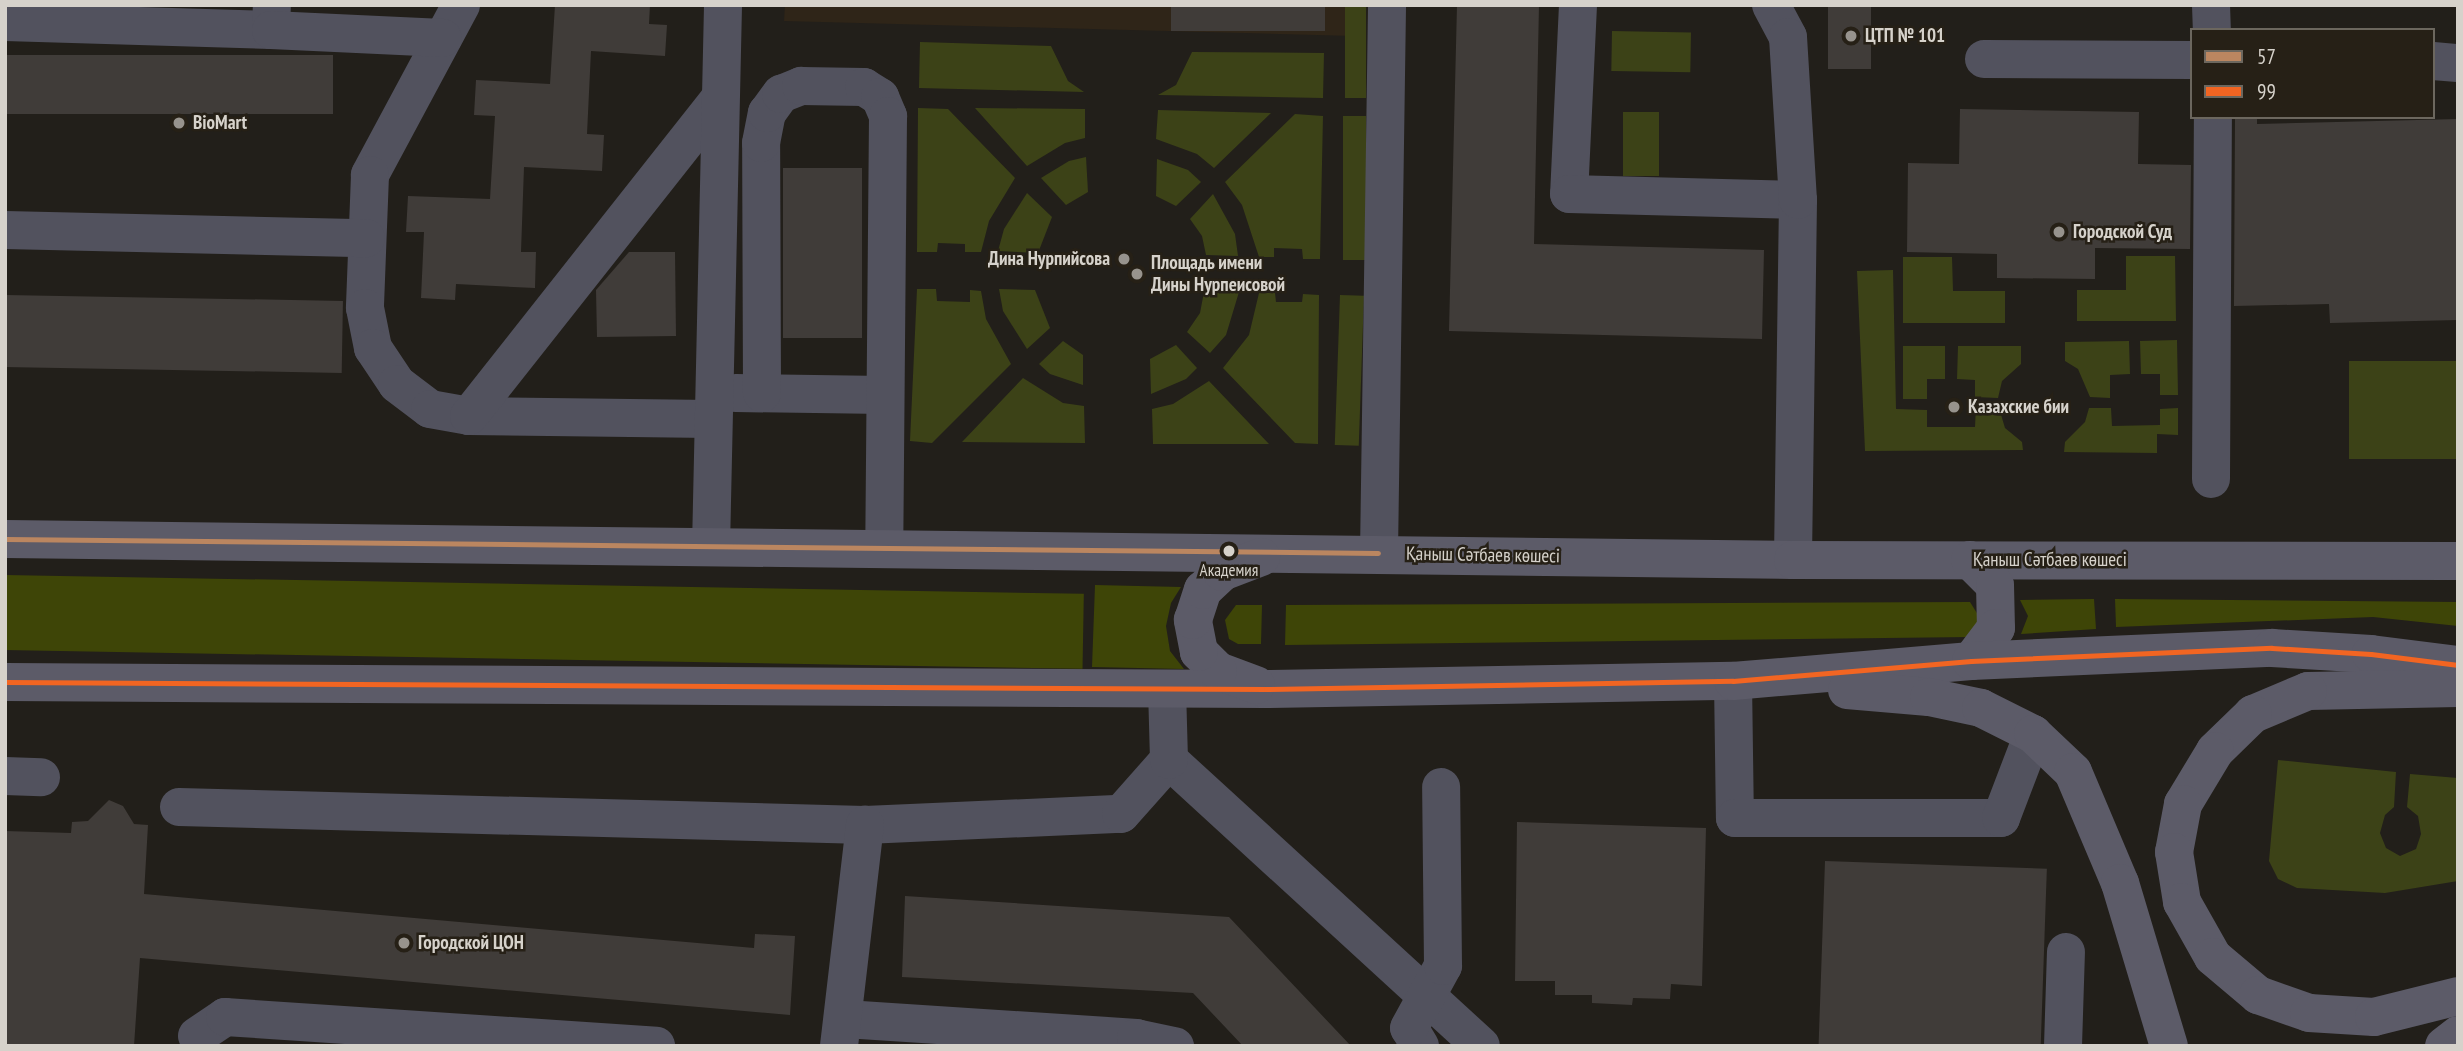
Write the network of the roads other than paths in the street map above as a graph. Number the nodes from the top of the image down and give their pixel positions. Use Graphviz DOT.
graph roads {
  1 [pos="461,5"];
  2 [pos="723,5"];
  3 [pos="1387,5"];
  4 [pos="1578,5"];
  5 [pos="1771,5"];
  6 [pos="2211,5"];
  7 [pos="272,18"];
  8 [pos="5,22"];
  9 [pos="2212,28"];
  10 [pos="443,38"];
  11 [pos="1984,60"];
  12 [pos="2190,60"];
  13 [pos="2435,61"];
  14 [pos="2458,62"];
  15 [pos="719,100"];
  16 [pos="2213,119"];
  17 [pos="1798,200"];
  18 [pos="5,230"];
  19 [pos="366,238"];
  20 [pos="762,393"];
  21 [pos="884,396"];
  22 [pos="713,406"];
  23 [pos="469,416"];
  24 [pos="2211,479"];
  25 [pos="5,539"];
  26 [pos="711,547"];
  27 [pos="884,549"];
  28 [pos="1379,553"];
  29 [pos="1269,554"];
  30 [pos="1793,560"];
  31 [pos="1970,560"];
  32 [pos="2458,561"];
  33 [pos="1971,661"];
  34 [pos="2458,665"];
  35 [pos="1733,681"];
  36 [pos="5,682"];
  37 [pos="2458,688"];
  38 [pos="1266,689"];
  39 [pos="1167,690"];
  40 [pos="2033,734"];
  41 [pos="1169,760"];
  42 [pos="1441,787"];
  43 [pos="178,807"];
  44 [pos="864,825"];
  45 [pos="2066,952"];
  46 [pos="1426,994"];
  47 [pos="2458,996"];
  48 [pos="842,1032"];
  49 [pos="2458,1035"];
  50 [pos="197,1037"];
  51 [pos="656,1046"];
  52 [pos="1175,1046"];
  53 [pos="1420,1046"];
  54 [pos="1481,1046"];
  55 [pos="2063,1046"];
  56 [pos="2169,1046"];
  57 [pos="2444,1046"];
  1 -- 10 [label="street"];
  2 -- 15 [label="street"];
  3 -- 28 [label="street"];
  4 -- 17 [label="street"];
  5 -- 17 [label="street"];
  6 -- 9 [label="street"];
  7 -- 8 [label="street"];
  7 -- 10 [label="street"];
  10 -- 19 [label="street"];
  11 -- 12 [label="street"];
  13 -- 14 [label="street"];
  15 -- 22 [label="street"];
  15 -- 23 [label="street"];
  16 -- 24 [label="street"];
  17 -- 30 [label="street"];
  18 -- 19 [label="street"];
  19 -- 23 [label="street"];
  20 -- 21 [label="street"];
  20 -- 21 [label="street"];
  20 -- 22 [label="street"];
  21 -- 27 [label="street"];
  22 -- 23 [label="street"];
  22 -- 26 [label="street"];
  25 -- 26 [label="main road, Қаныш Сәтбаев көшесі"];
  26 -- 27 [label="main road, Қаныш Сәтбаев көшесі"];
  27 -- 29 [label="main road, Қаныш Сәтбаев көшесі"];
  28 -- 29 [label="main road, Қаныш Сәтбаев көшесі"];
  28 -- 30 [label="main road, Қаныш Сәтбаев көшесі"];
  29 -- 38 [label="main road"];
  30 -- 31 [label="main road, Қаныш Сәтбаев көшесі"];
  31 -- 32 [label="main road, Қаныш Сәтбаев көшесі"];
  31 -- 33 [label="main road"];
  33 -- 34 [label="main road"];
  33 -- 35 [label="main road"];
  35 -- 38 [label="main road"];
  35 -- 40 [label="main road"];
  35 -- 40 [label="street"];
  36 -- 39 [label="main road"];
  37 -- 47 [label="main road"];
  38 -- 39 [label="main road"];
  39 -- 41 [label="street"];
  40 -- 56 [label="main road"];
  41 -- 44 [label="street"];
  41 -- 46 [label="street"];
  42 -- 46 [label="street"];
  43 -- 44 [label="street"];
  44 -- 48 [label="street"];
  45 -- 55 [label="street"];
  46 -- 53 [label="street"];
  46 -- 54 [label="street"];
  48 -- 52 [label="street"];
  49 -- 57 [label="main road"];
  50 -- 51 [label="street"];
}
